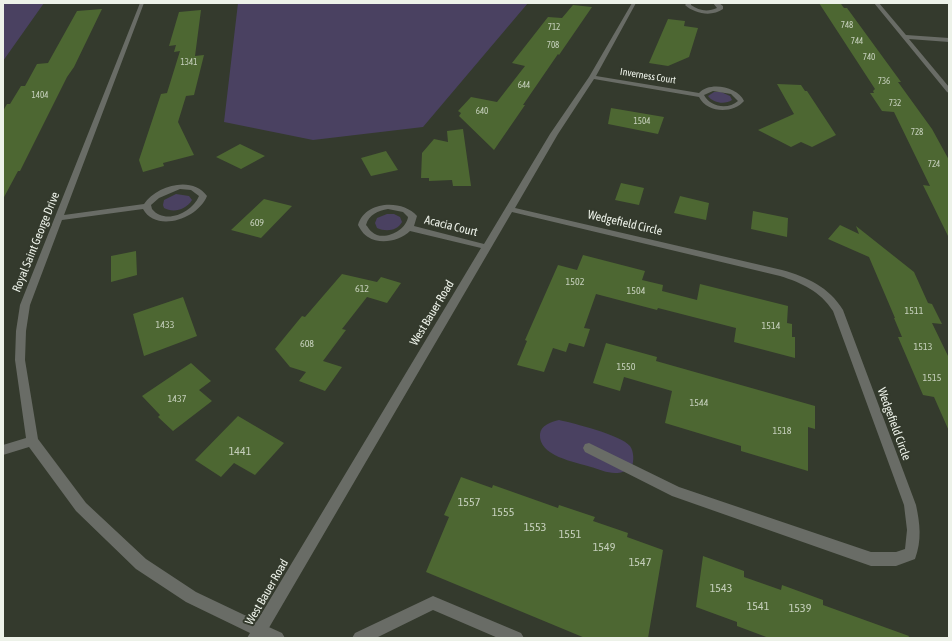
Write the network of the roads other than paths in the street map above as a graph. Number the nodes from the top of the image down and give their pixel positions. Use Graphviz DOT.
graph roads {
  1 [pos="142,3"];
  2 [pos="634,3"];
  3 [pos="682,3"];
  4 [pos="689,3"];
  5 [pos="715,3"];
  6 [pos="876,3"];
  7 [pos="905,37"];
  8 [pos="949,40"];
  9 [pos="592,77"];
  10 [pos="949,91"];
  11 [pos="701,95"];
  12 [pos="148,206"];
  13 [pos="510,209"];
  14 [pos="60,218"];
  15 [pos="410,228"];
  16 [pos="487,247"];
  17 [pos="32,441"];
  18 [pos="589,448"];
  19 [pos="3,450"];
  20 [pos="258,634"];
  21 [pos="277,638"];
  22 [pos="360,638"];
  23 [pos="516,638"];
  1 -- 14 [label="street, Royal Saint George Drive"];
  2 -- 9 [label="street, West Bauer Road"];
  3 -- 4 [label="street"];
  4 -- 5 [label="street"];
  6 -- 7 [label="street"];
  7 -- 8 [label="street"];
  7 -- 10 [label="street"];
  9 -- 11 [label="street, Inverness Court"];
  9 -- 13 [label="street, West Bauer Road"];
  11 -- 11 [label="street, Inverness Court"];
  12 -- 12 [label="street"];
  12 -- 14 [label="street"];
  13 -- 16 [label="street, West Bauer Road"];
  13 -- 18 [label="street, Wedgefield Circle"];
  14 -- 17 [label="street, Royal Saint George Drive"];
  15 -- 15 [label="street, Acacia Court"];
  15 -- 16 [label="street, Acacia Court"];
  16 -- 20 [label="street, West Bauer Road"];
  17 -- 19 [label="street"];
  17 -- 20 [label="street, Royal Saint George Drive"];
  20 -- 21 [label="street, Royal Saint George Drive"];
  22 -- 23 [label="street"];
}
